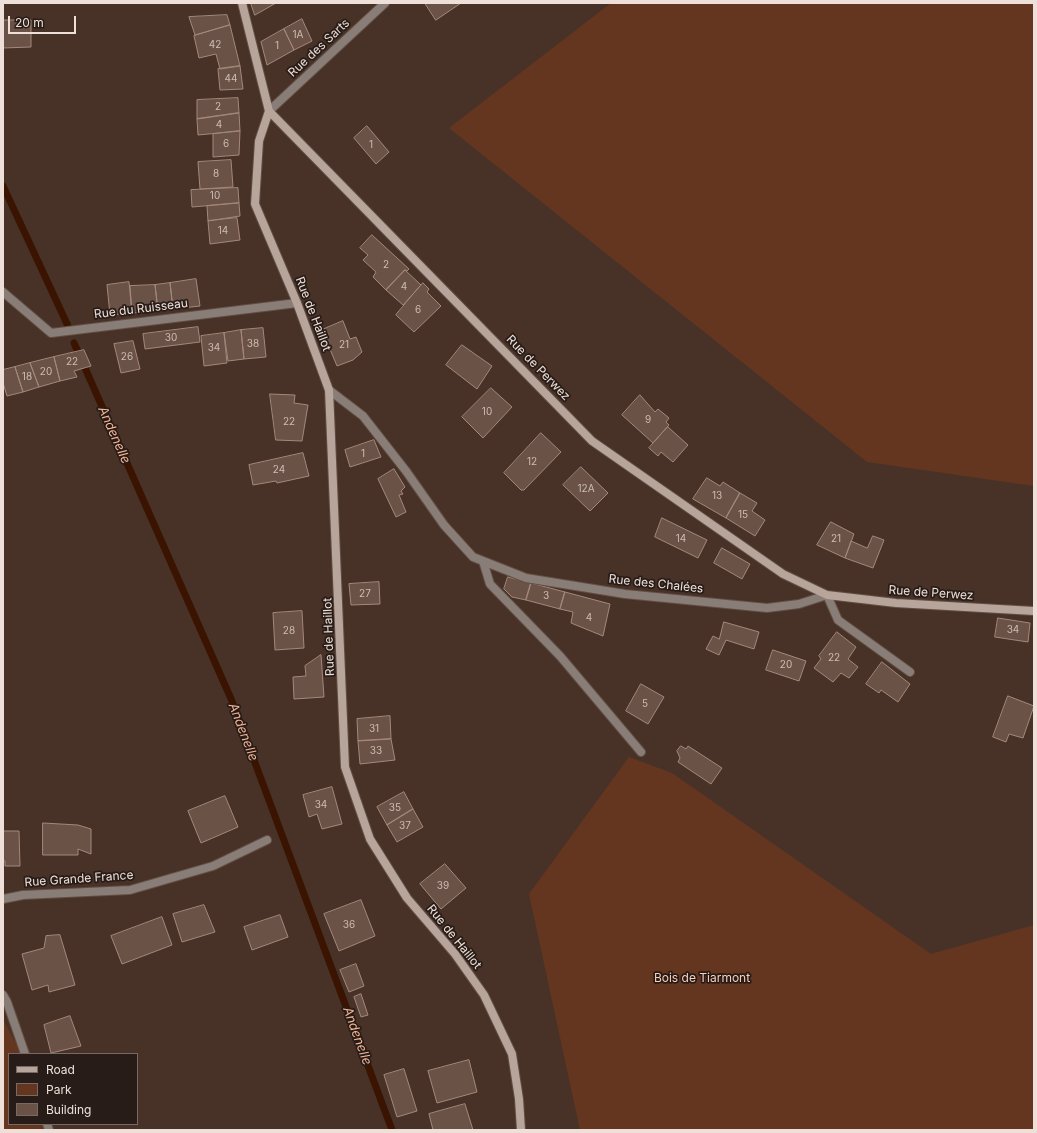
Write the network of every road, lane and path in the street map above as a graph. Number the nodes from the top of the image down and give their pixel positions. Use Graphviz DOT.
graph roads {
  1 [pos="242,3"];
  2 [pos="385,3"];
  3 [pos="269,111"];
  4 [pos="3,292"];
  5 [pos="296,303"];
  6 [pos="329,390"];
  7 [pos="483,561"];
  8 [pos="828,595"];
  9 [pos="1034,611"];
  10 [pos="910,672"];
  11 [pos="641,752"];
  12 [pos="267,840"];
  13 [pos="3,899"];
  14 [pos="3,995"];
  15 [pos="24,1053"];
  16 [pos="521,1130"];
  1 -- 3 [label="street"];
  2 -- 3 [label="street, Rue des Sarts"];
  3 -- 5 [label="street, Rue de Haillot"];
  3 -- 8 [label="street, Rue de Perwez"];
  4 -- 5 [label="street, Rue du Ruisseau"];
  5 -- 6 [label="street, Rue de Haillot"];
  6 -- 7 [label="street, Rue des Chalées"];
  6 -- 16 [label="street, Rue de Haillot"];
  7 -- 8 [label="street, Rue des Chalées"];
  7 -- 11 [label="street"];
  8 -- 9 [label="street, Rue de Perwez"];
  8 -- 10 [label="street"];
  12 -- 13 [label="street, Rue Grande France"];
  14 -- 15 [label="street"];
}
